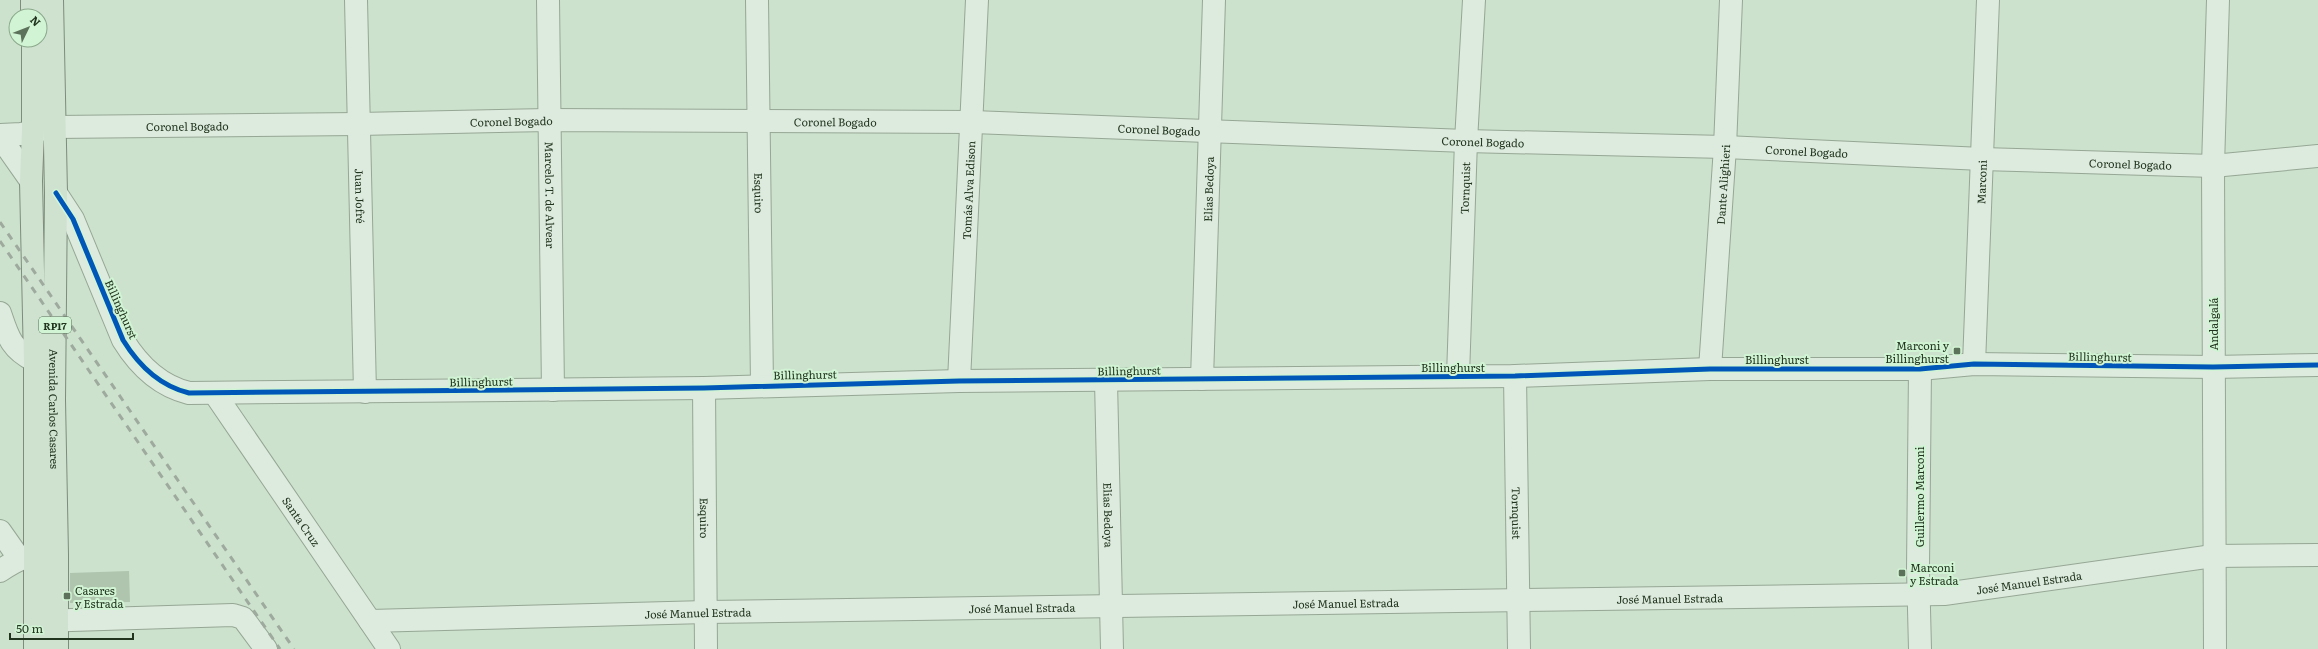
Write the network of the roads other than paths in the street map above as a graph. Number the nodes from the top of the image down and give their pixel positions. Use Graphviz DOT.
graph roads {
  1 [pos="52,0"];
  2 [pos="356,0"];
  3 [pos="548,0"];
  4 [pos="757,0"];
  5 [pos="977,0"];
  6 [pos="1214,0"];
  7 [pos="1474,0"];
  8 [pos="1731,0"];
  9 [pos="1988,0"];
  10 [pos="2218,0"];
  11 [pos="33,48"];
  12 [pos="549,120"];
  13 [pos="759,120"];
  14 [pos="973,122"];
  15 [pos="359,124"];
  16 [pos="55,127"];
  17 [pos="33,130"];
  18 [pos="1209,131"];
  19 [pos="0,136"];
  20 [pos="1466,140"];
  21 [pos="1725,147"];
  22 [pos="2318,156"];
  23 [pos="1982,160"];
  24 [pos="2213,166"];
  25 [pos="31,181"];
  26 [pos="56,193"];
  27 [pos="0,313"];
  28 [pos="35,361"];
  29 [pos="1974,364"];
  30 [pos="2318,365"];
  31 [pos="2213,367"];
  32 [pos="1710,369"];
  33 [pos="1920,369"];
  34 [pos="1458,376"];
  35 [pos="1515,376"];
  36 [pos="1202,379"];
  37 [pos="959,381"];
  38 [pos="1106,381"];
  39 [pos="762,386"];
  40 [pos="704,388"];
  41 [pos="553,390"];
  42 [pos="365,392"];
  43 [pos="215,394"];
  44 [pos="0,531"];
  45 [pos="2318,554"];
  46 [pos="57,555"];
  47 [pos="27,556"];
  48 [pos="2213,556"];
  49 [pos="0,571"];
  50 [pos="1919,594"];
  51 [pos="1519,600"];
  52 [pos="1112,608"];
  53 [pos="706,612"];
  54 [pos="57,620"];
  55 [pos="35,621"];
  56 [pos="370,621"];
  57 [pos="35,649"];
  58 [pos="57,649"];
  59 [pos="266,649"];
  60 [pos="389,649"];
  61 [pos="706,649"];
  62 [pos="1112,649"];
  63 [pos="1519,649"];
  64 [pos="1920,649"];
  65 [pos="2214,649"];
  1 -- 16 [label="main road, Avenida Carlos Casares / RP17"];
  2 -- 15 [label="street, Juan Jofré"];
  3 -- 12 [label="street, Marcelo T. de Alvear"];
  4 -- 13 [label="street, Esquiro"];
  5 -- 14 [label="street, Tomás Alva Edison"];
  6 -- 18 [label="street, Elías Bedoya"];
  7 -- 20 [label="street, Tornquist"];
  8 -- 21 [label="street, Dante Alighieri"];
  9 -- 23 [label="street, Marconi"];
  10 -- 24 [label="street, Andalgalá"];
  11 -- 17 [label="main road, Avenida Carlos Casares / RP17"];
  12 -- 13 [label="street, Coronel Bogado"];
  12 -- 15 [label="street, Coronel Bogado"];
  12 -- 41 [label="street, Marcelo T. de Alvear"];
  13 -- 14 [label="street, Coronel Bogado"];
  13 -- 39 [label="street, Esquiro"];
  14 -- 18 [label="street, Coronel Bogado"];
  14 -- 37 [label="street, Tomás Alva Edison"];
  15 -- 16 [label="street, Coronel Bogado"];
  15 -- 42 [label="street, Juan Jofré"];
  16 -- 17 [label="street, Coronel Bogado"];
  16 -- 26 [label="main road, Avenida Carlos Casares / RP17"];
  17 -- 19 [label="street, Coronel Bogado"];
  17 -- 25 [label="main road, Avenida Carlos Casares / RP17"];
  18 -- 20 [label="street, Coronel Bogado"];
  18 -- 36 [label="street, Elías Bedoya"];
  19 -- 25 [label="street"];
  20 -- 21 [label="street, Coronel Bogado"];
  20 -- 34 [label="street, Tornquist"];
  21 -- 23 [label="street, Coronel Bogado"];
  21 -- 32 [label="street, Dante Alighieri"];
  22 -- 24 [label="street, Coronel Bogado"];
  23 -- 24 [label="street, Coronel Bogado"];
  23 -- 29 [label="street, Marconi"];
  24 -- 31 [label="street, Andalgalá"];
  25 -- 28 [label="main road, Avenida Carlos Casares / RP17"];
  26 -- 43 [label="street, Billinghurst"];
  26 -- 46 [label="main road, Avenida Carlos Casares / RP17"];
  27 -- 28 [label="street"];
  28 -- 47 [label="main road, Avenida Carlos Casares / RP17"];
  29 -- 31 [label="street, Billinghurst"];
  29 -- 33 [label="street, Billinghurst"];
  30 -- 31 [label="street, Billinghurst"];
  31 -- 48 [label="street, Andalgalá"];
  32 -- 33 [label="street, Billinghurst"];
  32 -- 35 [label="street, Billinghurst"];
  33 -- 50 [label="street, Guillermo Marconi"];
  34 -- 35 [label="street, Billinghurst"];
  34 -- 36 [label="street, Billinghurst"];
  35 -- 51 [label="street, Tornquist"];
  36 -- 38 [label="street, Billinghurst"];
  37 -- 38 [label="street, Billinghurst"];
  37 -- 39 [label="street, Billinghurst"];
  38 -- 52 [label="street, Elías Bedoya"];
  39 -- 40 [label="street, Billinghurst"];
  40 -- 41 [label="street, Billinghurst"];
  40 -- 53 [label="street, Esquiro"];
  41 -- 42 [label="street, Billinghurst"];
  42 -- 43 [label="street, Billinghurst"];
  43 -- 56 [label="street, Santa Cruz"];
  44 -- 47 [label="street"];
  45 -- 48 [label="street, José Manuel Estrada"];
  46 -- 47 [label="street"];
  46 -- 54 [label="main road, Avenida Carlos Casares / RP17"];
  47 -- 49 [label="street"];
  47 -- 55 [label="main road, Avenida Carlos Casares / RP17"];
  48 -- 50 [label="street, José Manuel Estrada"];
  48 -- 65 [label="street, Andalgalá"];
  50 -- 51 [label="street, José Manuel Estrada"];
  50 -- 64 [label="street, Guillermo Marconi"];
  51 -- 52 [label="street, José Manuel Estrada"];
  51 -- 63 [label="street, Tornquist"];
  52 -- 53 [label="street, José Manuel Estrada"];
  52 -- 62 [label="street, Elías Bedoya"];
  53 -- 56 [label="street, José Manuel Estrada"];
  53 -- 61 [label="street, Esquiro"];
  54 -- 55 [label="street"];
  54 -- 58 [label="main road, Avenida Carlos Casares / RP17"];
  54 -- 59 [label="street"];
  55 -- 57 [label="main road, Avenida Carlos Casares / RP17"];
  56 -- 60 [label="street, Santa Cruz"];
}
